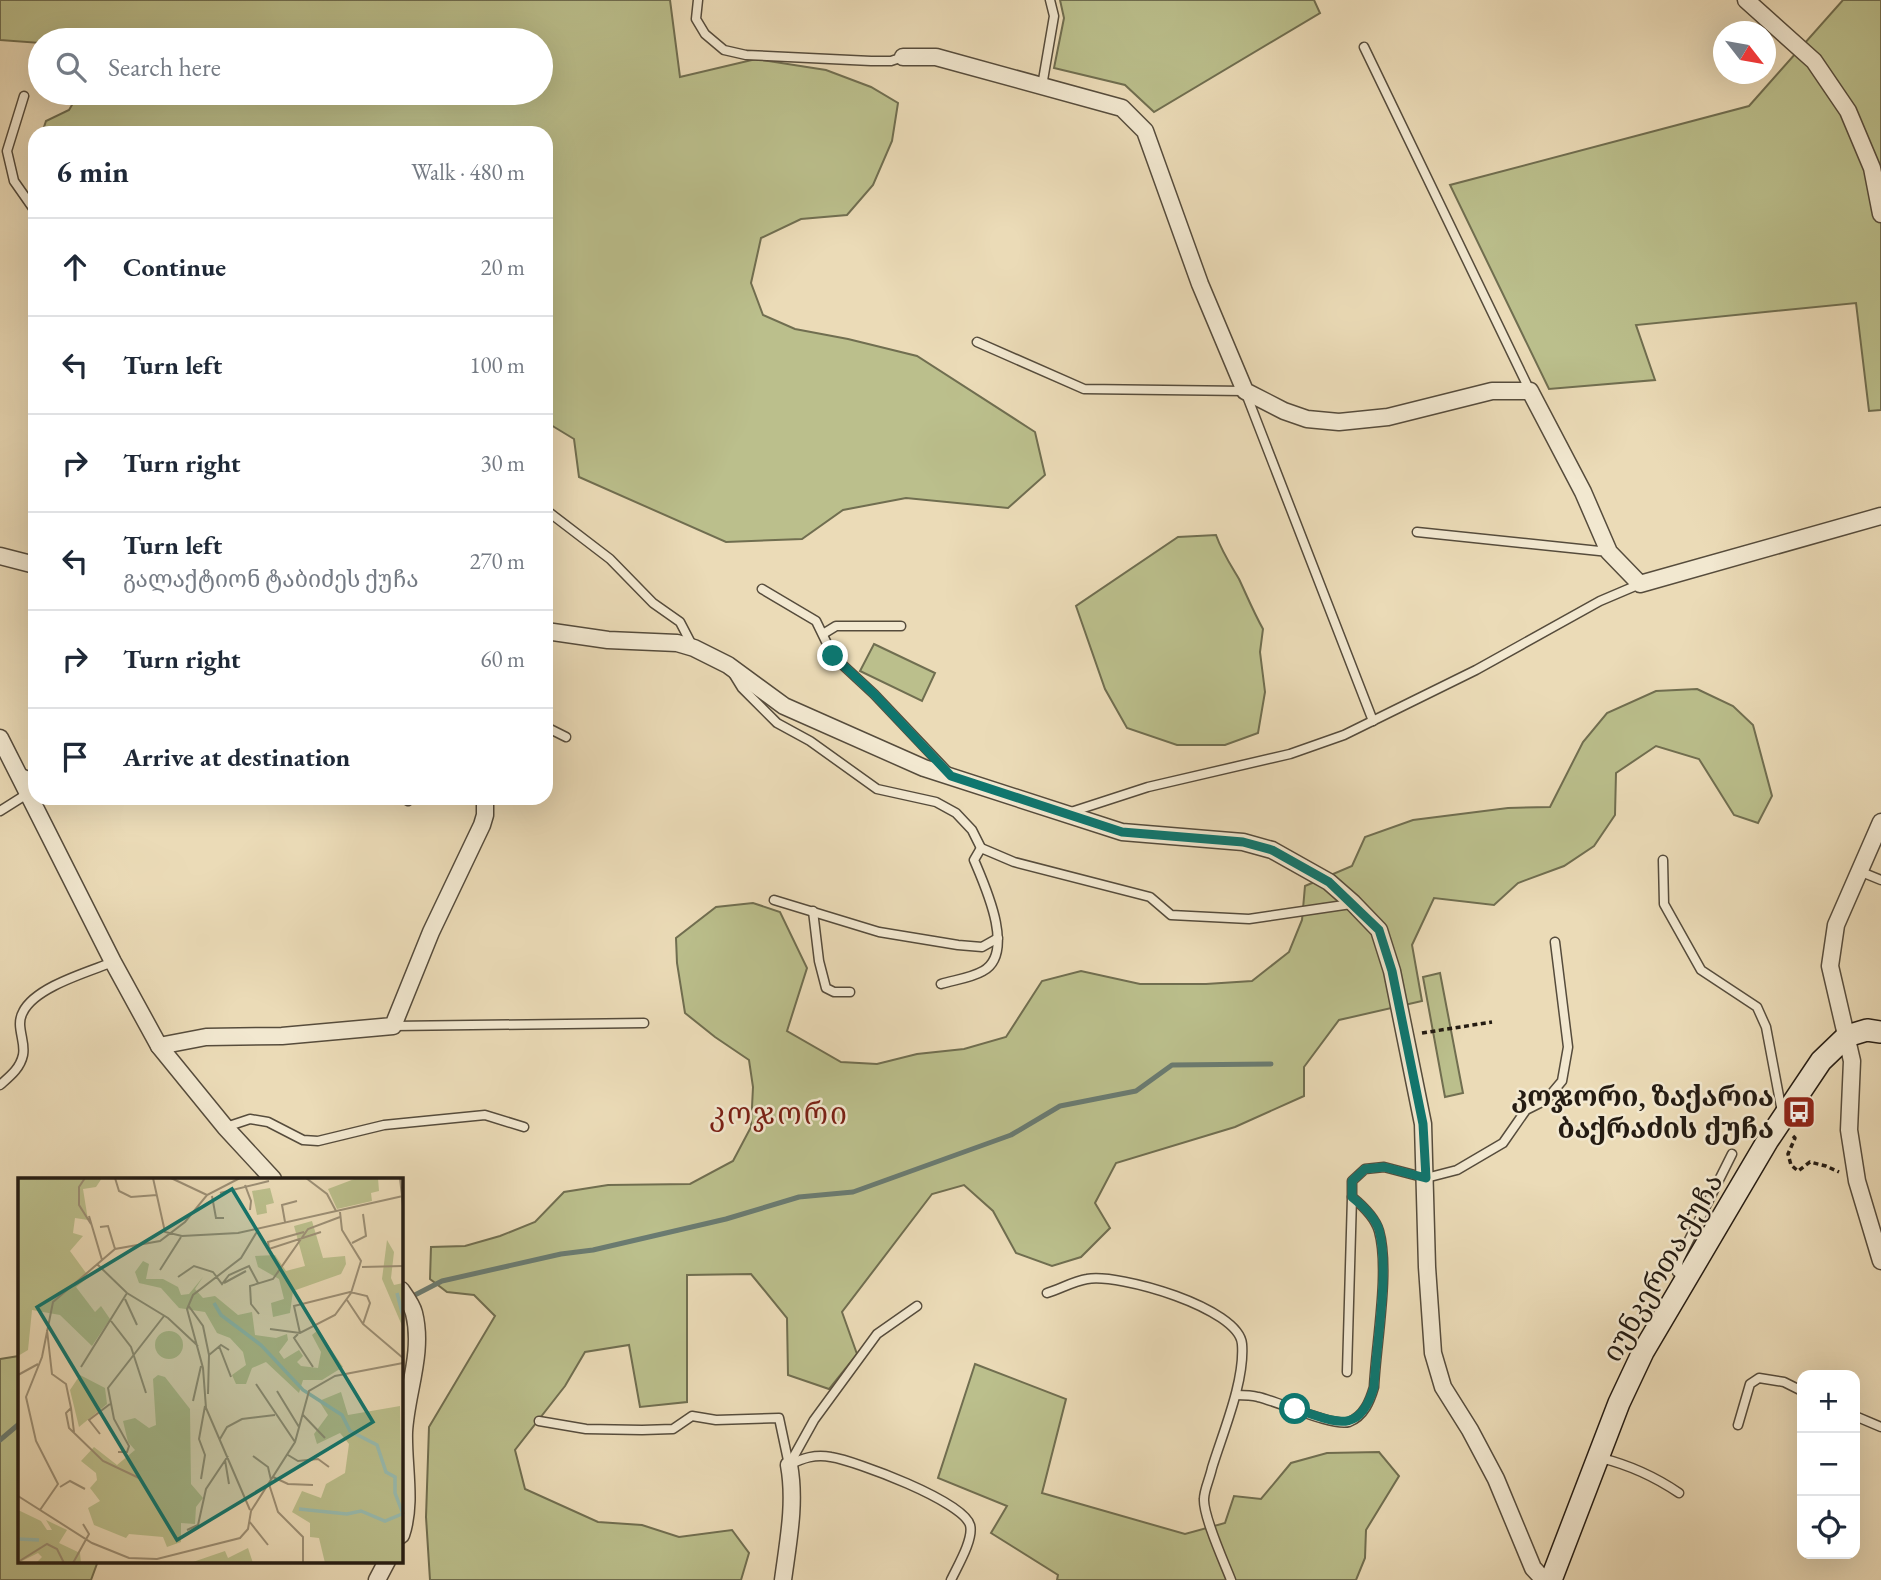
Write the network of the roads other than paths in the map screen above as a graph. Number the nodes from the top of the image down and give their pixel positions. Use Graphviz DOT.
graph roads {
  1 [pos="698,0"];
  2 [pos="1050,0"];
  3 [pos="1746,0"];
  4 [pos="1364,47"];
  5 [pos="903,57"];
  6 [pos="1042,86"];
  7 [pos="24,96"];
  8 [pos="28,201"];
  9 [pos="1881,214"];
  10 [pos="977,342"];
  11 [pos="1245,391"];
  12 [pos="1530,391"];
  13 [pos="553,515"];
  14 [pos="1881,516"];
  15 [pos="1417,532"];
  16 [pos="1609,552"];
  17 [pos="0,556"];
  18 [pos="28,563"];
  19 [pos="1640,584"];
  20 [pos="762,589"];
  21 [pos="901,626"];
  22 [pos="553,632"];
  23 [pos="823,634"];
  24 [pos="694,648"];
  25 [pos="728,665"];
  26 [pos="1373,721"];
  27 [pos="553,730"];
  28 [pos="566,737"];
  29 [pos="1,744"];
  30 [pos="17,771"];
  31 [pos="28,775"];
  32 [pos="951,776"];
  33 [pos="27,794"];
  34 [pos="33,805"];
  35 [pos="485,805"];
  36 [pos="0,811"];
  37 [pos="1067,814"];
  38 [pos="1881,821"];
  39 [pos="981,848"];
  40 [pos="1662,860"];
  41 [pos="1859,871"];
  42 [pos="1881,880"];
  43 [pos="774,900"];
  44 [pos="1353,903"];
  45 [pos="813,911"];
  46 [pos="998,937"];
  47 [pos="1555,942"];
  48 [pos="113,962"];
  49 [pos="941,984"];
  50 [pos="850,992"];
  51 [pos="644,1023"];
  52 [pos="393,1026"];
  53 [pos="1881,1032"];
  54 [pos="1847,1036"];
  55 [pos="159,1046"];
  56 [pos="0,1085"];
  57 [pos="1786,1124"];
  58 [pos="225,1127"];
  59 [pos="524,1127"];
  60 [pos="1732,1154"];
  61 [pos="271,1178"];
  62 [pos="1426,1178"];
  63 [pos="1352,1197"];
  64 [pos="1881,1261"];
  65 [pos="1686,1279"];
  66 [pos="402,1292"];
  67 [pos="1047,1293"];
  68 [pos="917,1306"];
  69 [pos="1347,1372"];
  70 [pos="1797,1388"];
  71 [pos="1236,1395"];
  72 [pos="1860,1418"];
  73 [pos="540,1421"];
  74 [pos="1738,1425"];
  75 [pos="1881,1427"];
  76 [pos="1598,1457"];
  77 [pos="789,1465"];
  78 [pos="1679,1493"];
  79 [pos="402,1532"];
  80 [pos="386,1562"];
  81 [pos="377,1580"];
  82 [pos="783,1580"];
  83 [pos="951,1580"];
  84 [pos="1231,1580"];
  85 [pos="1544,1580"];
  86 [pos="1552,1580"];
  1 -- 5 [label="lane"];
  2 -- 6 [label="lane"];
  3 -- 9 [label="street"];
  4 -- 12 [label="lane"];
  5 -- 6 [label="street"];
  6 -- 11 [label="street"];
  7 -- 8 [label="lane"];
  10 -- 11 [label="lane"];
  11 -- 12 [label="street"];
  11 -- 26 [label="lane"];
  12 -- 16 [label="street"];
  13 -- 24 [label="lane"];
  14 -- 19 [label="street"];
  15 -- 16 [label="lane"];
  16 -- 19 [label="street"];
  17 -- 18 [label="street"];
  19 -- 26 [label="lane"];
  20 -- 23 [label="lane"];
  21 -- 23 [label="lane"];
  22 -- 24 [label="street"];
  23 -- 32 [label="lane"];
  24 -- 25 [label="street"];
  25 -- 32 [label="street"];
  25 -- 39 [label="lane"];
  26 -- 37 [label="lane"];
  27 -- 28 [label="lane"];
  29 -- 30 [label="street"];
  30 -- 31 [label="lane"];
  30 -- 33 [label="street"];
  32 -- 37 [label="street"];
  33 -- 36 [label="lane"];
  34 -- 48 [label="street"];
  35 -- 52 [label="street"];
  37 -- 44 [label="street"];
  38 -- 41 [label="street"];
  39 -- 44 [label="lane"];
  39 -- 46 [label="lane"];
  40 -- 57 [label="lane"];
  41 -- 42 [label="lane"];
  41 -- 54 [label="street"];
  43 -- 45 [label="lane"];
  44 -- 62 [label="street"];
  45 -- 46 [label="lane"];
  45 -- 50 [label="lane"];
  46 -- 49 [label="lane"];
  47 -- 62 [label="lane"];
  48 -- 55 [label="street"];
  48 -- 56 [label="lane"];
  51 -- 52 [label="lane"];
  52 -- 55 [label="street"];
  53 -- 54 [label="main road"];
  54 -- 57 [label="main road, იუნკერთა ქუჩა"];
  54 -- 64 [label="street"];
  55 -- 58 [label="street"];
  57 -- 65 [label="main road, იუნკერთა ქუჩა"];
  58 -- 59 [label="lane"];
  58 -- 61 [label="street"];
  60 -- 65 [label="lane"];
  62 -- 63 [label="lane"];
  62 -- 85 [label="street"];
  63 -- 69 [label="lane"];
  63 -- 71 [label="lane"];
  65 -- 76 [label="main road, იუნკერთა ქუჩა"];
  66 -- 79 [label="street"];
  67 -- 71 [label="lane"];
  68 -- 77 [label="lane"];
  70 -- 74 [label="lane"];
  71 -- 84 [label="lane"];
  72 -- 75 [label="lane"];
  73 -- 77 [label="lane"];
  76 -- 78 [label="lane"];
  76 -- 86 [label="main road, იუნკერთა ქუჩა"];
  77 -- 82 [label="street"];
  77 -- 83 [label="lane"];
  80 -- 81 [label="street"];
}
